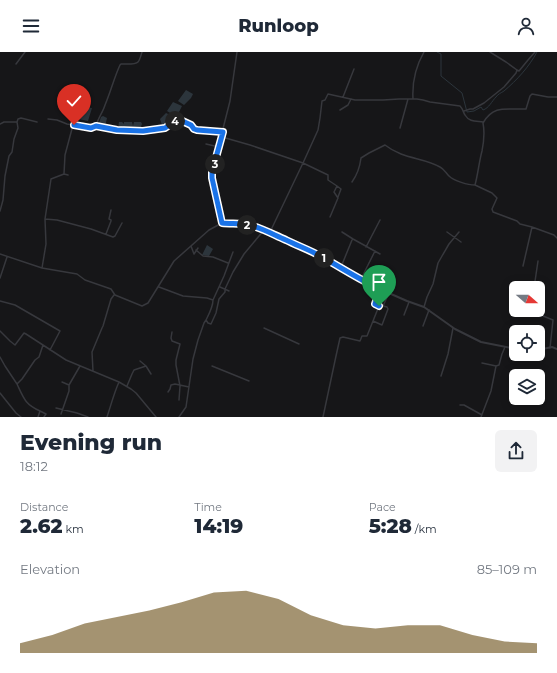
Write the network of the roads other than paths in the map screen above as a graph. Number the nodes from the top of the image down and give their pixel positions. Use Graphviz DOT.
graph roads {
  1 [pos="25,52"];
  2 [pos="142,52"];
  3 [pos="237,52"];
  4 [pos="424,52"];
  5 [pos="490,52"];
  6 [pos="535,52"];
  7 [pos="16,64"];
  8 [pos="354,69"];
  9 [pos="517,70"];
  10 [pos="343,97"];
  11 [pos="557,97"];
  12 [pos="408,98"];
  13 [pos="351,99"];
  14 [pos="413,99"];
  15 [pos="340,110"];
  16 [pos="464,111"];
  17 [pos="48,119"];
  18 [pos="17,122"];
  19 [pos="37,122"];
  20 [pos="483,122"];
  21 [pos="0,124"];
  22 [pos="74,125"];
  23 [pos="96,126"];
  24 [pos="400,128"];
  25 [pos="223,132"];
  26 [pos="222,137"];
  27 [pos="206,144"];
  28 [pos="219,147"];
  29 [pos="303,163"];
  30 [pos="64,174"];
  31 [pos="68,175"];
  32 [pos="352,182"];
  33 [pos="475,185"];
  34 [pos="337,186"];
  35 [pos="338,198"];
  36 [pos="111,210"];
  37 [pos="0,211"];
  38 [pos="330,217"];
  39 [pos="45,219"];
  40 [pos="380,220"];
  41 [pos="122,223"];
  42 [pos="222,223"];
  43 [pos="532,227"];
  44 [pos="264,230"];
  45 [pos="270,232"];
  46 [pos="342,232"];
  47 [pos="447,232"];
  48 [pos="460,232"];
  49 [pos="106,234"];
  50 [pos="454,237"];
  51 [pos="557,238"];
  52 [pos="353,239"];
  53 [pos="461,242"];
  54 [pos="191,246"];
  55 [pos="366,246"];
  56 [pos="198,248"];
  57 [pos="196,250"];
  58 [pos="375,251"];
  59 [pos="232,252"];
  60 [pos="0,254"];
  61 [pos="380,254"];
  62 [pos="7,257"];
  63 [pos="538,261"];
  64 [pos="228,262"];
  65 [pos="523,266"];
  66 [pos="341,267"];
  67 [pos="42,268"];
  68 [pos="0,278"];
  69 [pos="361,279"];
  70 [pos="535,281"];
  71 [pos="158,287"];
  72 [pos="219,287"];
  73 [pos="380,289"];
  74 [pos="225,290"];
  75 [pos="229,291"];
  76 [pos="389,293"];
  77 [pos="115,294"];
  78 [pos="213,300"];
  79 [pos="0,301"];
  80 [pos="409,302"];
  81 [pos="379,306"];
  82 [pos="383,306"];
  83 [pos="424,307"];
  84 [pos="429,310"];
  85 [pos="404,315"];
  86 [pos="545,317"];
  87 [pos="206,320"];
  88 [pos="373,321"];
  89 [pos="423,326"];
  90 [pos="453,327"];
  91 [pos="264,328"];
  92 [pos="0,331"];
  93 [pos="172,332"];
  94 [pos="299,344"];
  95 [pos="43,345"];
  96 [pos="505,348"];
  97 [pos="509,348"];
  98 [pos="550,348"];
  99 [pos="545,349"];
  100 [pos="557,349"];
  101 [pos="50,350"];
  102 [pos="0,357"];
  103 [pos="140,361"];
  104 [pos="482,363"];
  105 [pos="80,366"];
  106 [pos="146,366"];
  107 [pos="212,366"];
  108 [pos="496,366"];
  109 [pos="93,371"];
  110 [pos="151,374"];
  111 [pos="441,376"];
  112 [pos="249,381"];
  113 [pos="62,382"];
  114 [pos="119,382"];
  115 [pos="18,384"];
  116 [pos="69,385"];
  117 [pos="179,385"];
  118 [pos="189,386"];
  119 [pos="127,387"];
  120 [pos="168,392"];
  121 [pos="0,393"];
  122 [pos="179,400"];
  123 [pos="460,405"];
  124 [pos="56,408"];
  125 [pos="62,409"];
  126 [pos="40,411"];
  127 [pos="61,414"];
  128 [pos="482,416"];
  129 [pos="21,417"];
  130 [pos="38,417"];
  131 [pos="44,417"];
  132 [pos="88,417"];
  133 [pos="107,417"];
  134 [pos="156,417"];
  135 [pos="180,417"];
  136 [pos="323,417"];
  1 -- 7 [label="street"];
  2 -- 23 [label="street"];
  3 -- 25 [label="street"];
  4 -- 14 [label="street"];
  5 -- 9 [label="street"];
  6 -- 9 [label="street"];
  8 -- 10 [label="street"];
  9 -- 16 [label="street"];
  10 -- 13 [label="street"];
  10 -- 29 [label="street"];
  11 -- 20 [label="street"];
  12 -- 13 [label="street"];
  12 -- 14 [label="street"];
  12 -- 24 [label="street"];
  13 -- 15 [label="street"];
  14 -- 16 [label="street"];
  16 -- 20 [label="street"];
  17 -- 22 [label="street"];
  18 -- 19 [label="street"];
  18 -- 21 [label="street"];
  18 -- 37 [label="street"];
  20 -- 33 [label="street"];
  22 -- 23 [label="street"];
  22 -- 30 [label="street"];
  23 -- 25 [label="street"];
  25 -- 26 [label="street"];
  26 -- 28 [label="street"];
  26 -- 29 [label="street"];
  27 -- 28 [label="street"];
  28 -- 42 [label="street"];
  29 -- 34 [label="street"];
  29 -- 45 [label="street"];
  30 -- 31 [label="street"];
  30 -- 39 [label="street"];
  32 -- 33 [label="street"];
  33 -- 43 [label="street"];
  34 -- 35 [label="street"];
  34 -- 35 [label="street"];
  35 -- 38 [label="street"];
  36 -- 49 [label="street"];
  39 -- 49 [label="street"];
  39 -- 67 [label="street"];
  40 -- 55 [label="street"];
  41 -- 49 [label="street"];
  42 -- 44 [label="street"];
  42 -- 54 [label="street"];
  43 -- 51 [label="street"];
  43 -- 65 [label="street"];
  44 -- 45 [label="street"];
  44 -- 74 [label="street"];
  45 -- 66 [label="street"];
  46 -- 52 [label="street"];
  47 -- 50 [label="street"];
  48 -- 50 [label="street"];
  50 -- 53 [label="street"];
  50 -- 83 [label="street"];
  52 -- 55 [label="street"];
  52 -- 66 [label="street"];
  54 -- 57 [label="street"];
  54 -- 71 [label="street"];
  55 -- 58 [label="street"];
  56 -- 57 [label="street"];
  57 -- 64 [label="street"];
  58 -- 61 [label="street"];
  58 -- 69 [label="street"];
  59 -- 64 [label="street"];
  60 -- 62 [label="street"];
  62 -- 67 [label="street"];
  62 -- 68 [label="street"];
  63 -- 70 [label="street"];
  64 -- 72 [label="street"];
  66 -- 69 [label="street"];
  67 -- 77 [label="street"];
  69 -- 73 [label="street"];
  71 -- 77 [label="street"];
  71 -- 78 [label="street"];
  72 -- 74 [label="street"];
  72 -- 78 [label="street"];
  73 -- 76 [label="street"];
  73 -- 81 [label="street"];
  74 -- 75 [label="street"];
  74 -- 87 [label="street"];
  76 -- 80 [label="street"];
  76 -- 82 [label="street"];
  77 -- 109 [label="street"];
  78 -- 87 [label="street"];
  79 -- 101 [label="street"];
  80 -- 83 [label="street"];
  80 -- 85 [label="street"];
  81 -- 82 [label="street"];
  81 -- 88 [label="street"];
  82 -- 88 [label="street"];
  83 -- 84 [label="street"];
  84 -- 89 [label="street"];
  84 -- 90 [label="street"];
  86 -- 98 [label="street"];
  87 -- 118 [label="street"];
  88 -- 136 [label="street"];
  90 -- 96 [label="street"];
  90 -- 111 [label="street"];
  91 -- 94 [label="street"];
  92 -- 95 [label="street"];
  93 -- 117 [label="street"];
  95 -- 101 [label="street"];
  95 -- 115 [label="street"];
  96 -- 97 [label="street"];
  96 -- 108 [label="street"];
  98 -- 99 [label="street"];
  98 -- 100 [label="street"];
  101 -- 105 [label="street"];
  102 -- 115 [label="street"];
  103 -- 106 [label="street"];
  104 -- 108 [label="street"];
  105 -- 109 [label="street"];
  105 -- 116 [label="street"];
  106 -- 110 [label="street"];
  106 -- 119 [label="street"];
  107 -- 112 [label="street"];
  108 -- 128 [label="street"];
  109 -- 114 [label="street"];
  113 -- 116 [label="street"];
  114 -- 119 [label="street"];
  114 -- 133 [label="street"];
  115 -- 126 [label="street"];
  116 -- 125 [label="street"];
  117 -- 118 [label="street"];
  117 -- 120 [label="street"];
  117 -- 122 [label="street"];
  118 -- 135 [label="street"];
  119 -- 134 [label="street"];
  121 -- 129 [label="street"];
  123 -- 128 [label="street"];
  124 -- 125 [label="street"];
  125 -- 127 [label="street"];
  125 -- 132 [label="street"];
  126 -- 130 [label="street"];
  126 -- 131 [label="street"];
}
